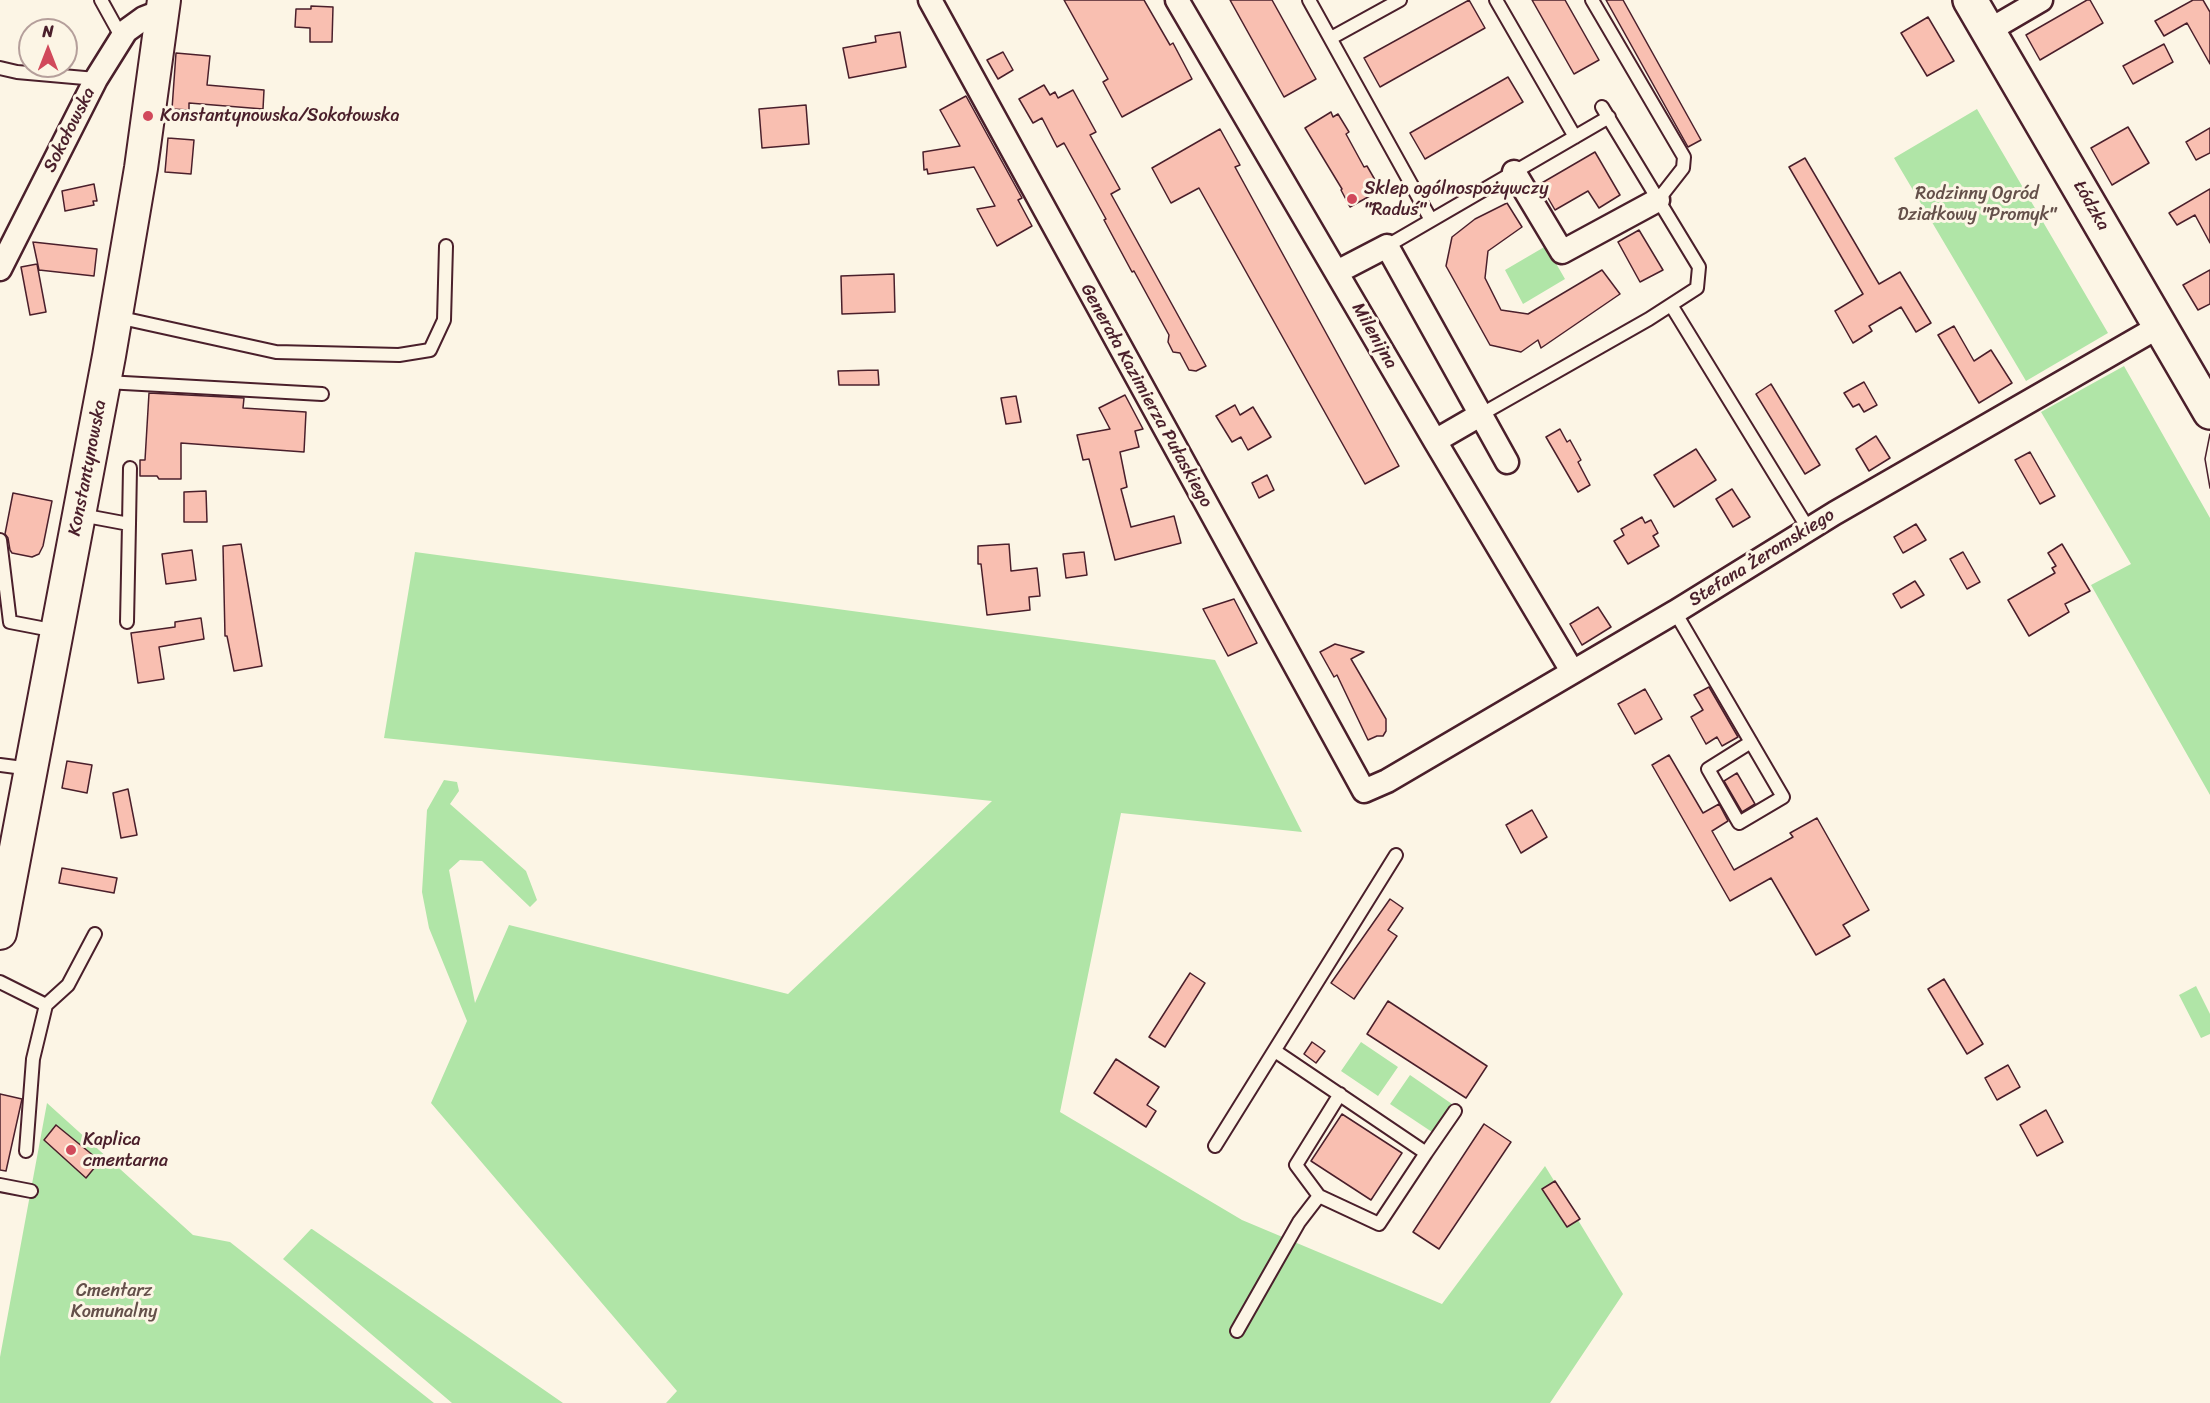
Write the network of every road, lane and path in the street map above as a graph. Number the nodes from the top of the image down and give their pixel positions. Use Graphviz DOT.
graph roads {
  1 [pos="101,0"];
  2 [pos="930,0"];
  3 [pos="1177,0"];
  4 [pos="1309,0"];
  5 [pos="1400,0"];
  6 [pos="1496,0"];
  7 [pos="1592,0"];
  8 [pos="1970,0"];
  9 [pos="2041,0"];
  10 [pos="163,6"];
  11 [pos="1988,31"];
  12 [pos="122,38"];
  13 [pos="1331,38"];
  14 [pos="0,69"];
  15 [pos="96,79"];
  16 [pos="1575,137"];
  17 [pos="1514,172"];
  18 [pos="1658,200"];
  19 [pos="1431,220"];
  20 [pos="446,246"];
  21 [pos="1387,246"];
  22 [pos="0,269"];
  23 [pos="1337,272"];
  24 [pos="1671,305"];
  25 [pos="116,317"];
  26 [pos="2160,326"];
  27 [pos="104,382"];
  28 [pos="322,394"];
  29 [pos="2210,412"];
  30 [pos="1480,415"];
  31 [pos="1435,441"];
  32 [pos="1507,462"];
  33 [pos="130,468"];
  34 [pos="79,515"];
  35 [pos="129,524"];
  36 [pos="1809,530"];
  37 [pos="0,540"];
  38 [pos="1675,612"];
  39 [pos="127,622"];
  40 [pos="41,628"];
  41 [pos="1572,670"];
  42 [pos="1751,742"];
  43 [pos="0,765"];
  44 [pos="31,769"];
  45 [pos="1364,791"];
  46 [pos="1396,855"];
  47 [pos="0,933"];
  48 [pos="95,934"];
  49 [pos="0,982"];
  50 [pos="46,1005"];
  51 [pos="1275,1051"];
  52 [pos="1340,1094"];
  53 [pos="1455,1111"];
  54 [pos="1215,1146"];
  55 [pos="26,1151"];
  56 [pos="1426,1153"];
  57 [pos="0,1186"];
  58 [pos="31,1191"];
  59 [pos="1319,1196"];
  60 [pos="1236,1331"];
  1 -- 12 [label="lane"];
  2 -- 45 [label="street, Generała Kazimierza Pułaskiego"];
  3 -- 23 [label="street, Milenijna"];
  4 -- 13 [label="lane"];
  5 -- 13 [label="lane"];
  6 -- 16 [label="lane"];
  7 -- 18 [label="lane"];
  8 -- 11 [label="main road, Łódzka"];
  9 -- 11 [label="street"];
  10 -- 12 [label="street, Sokołowska"];
  10 -- 25 [label="main road, Konstantynowska"];
  11 -- 26 [label="main road, Łódzka"];
  12 -- 15 [label="street, Sokołowska"];
  13 -- 19 [label="lane"];
  14 -- 15 [label="lane"];
  15 -- 22 [label="street, Sokołowska"];
  16 -- 17 [label="lane"];
  16 -- 18 [label="lane"];
  17 -- 18 [label="street"];
  17 -- 19 [label="lane"];
  18 -- 24 [label="lane"];
  19 -- 21 [label="lane"];
  20 -- 25 [label="lane"];
  21 -- 23 [label="street"];
  21 -- 30 [label="street"];
  23 -- 31 [label="street, Milenijna"];
  24 -- 30 [label="lane"];
  24 -- 36 [label="lane"];
  25 -- 27 [label="main road, Konstantynowska"];
  26 -- 29 [label="main road, Łódzka"];
  26 -- 36 [label="street, Stefana Żeromskiego"];
  27 -- 28 [label="lane"];
  27 -- 34 [label="main road, Konstantynowska"];
  30 -- 31 [label="street"];
  30 -- 32 [label="street"];
  31 -- 41 [label="street, Milenijna"];
  33 -- 35 [label="lane"];
  34 -- 35 [label="lane"];
  34 -- 44 [label="main road, Konstantynowska"];
  35 -- 39 [label="lane"];
  36 -- 38 [label="street, Stefana Żeromskiego"];
  37 -- 40 [label="lane"];
  38 -- 41 [label="street, Stefana Żeromskiego"];
  38 -- 42 [label="lane"];
  41 -- 45 [label="street, Stefana Żeromskiego"];
  42 -- 42 [label="lane"];
  43 -- 44 [label="lane"];
  44 -- 47 [label="main road, Konstantynowska"];
  46 -- 51 [label="lane"];
  48 -- 50 [label="lane"];
  49 -- 50 [label="lane"];
  50 -- 55 [label="lane"];
  51 -- 52 [label="lane"];
  51 -- 54 [label="lane"];
  52 -- 56 [label="lane"];
  52 -- 59 [label="lane"];
  53 -- 56 [label="lane"];
  56 -- 59 [label="lane"];
  57 -- 58 [label="lane"];
  59 -- 60 [label="lane"];
}
